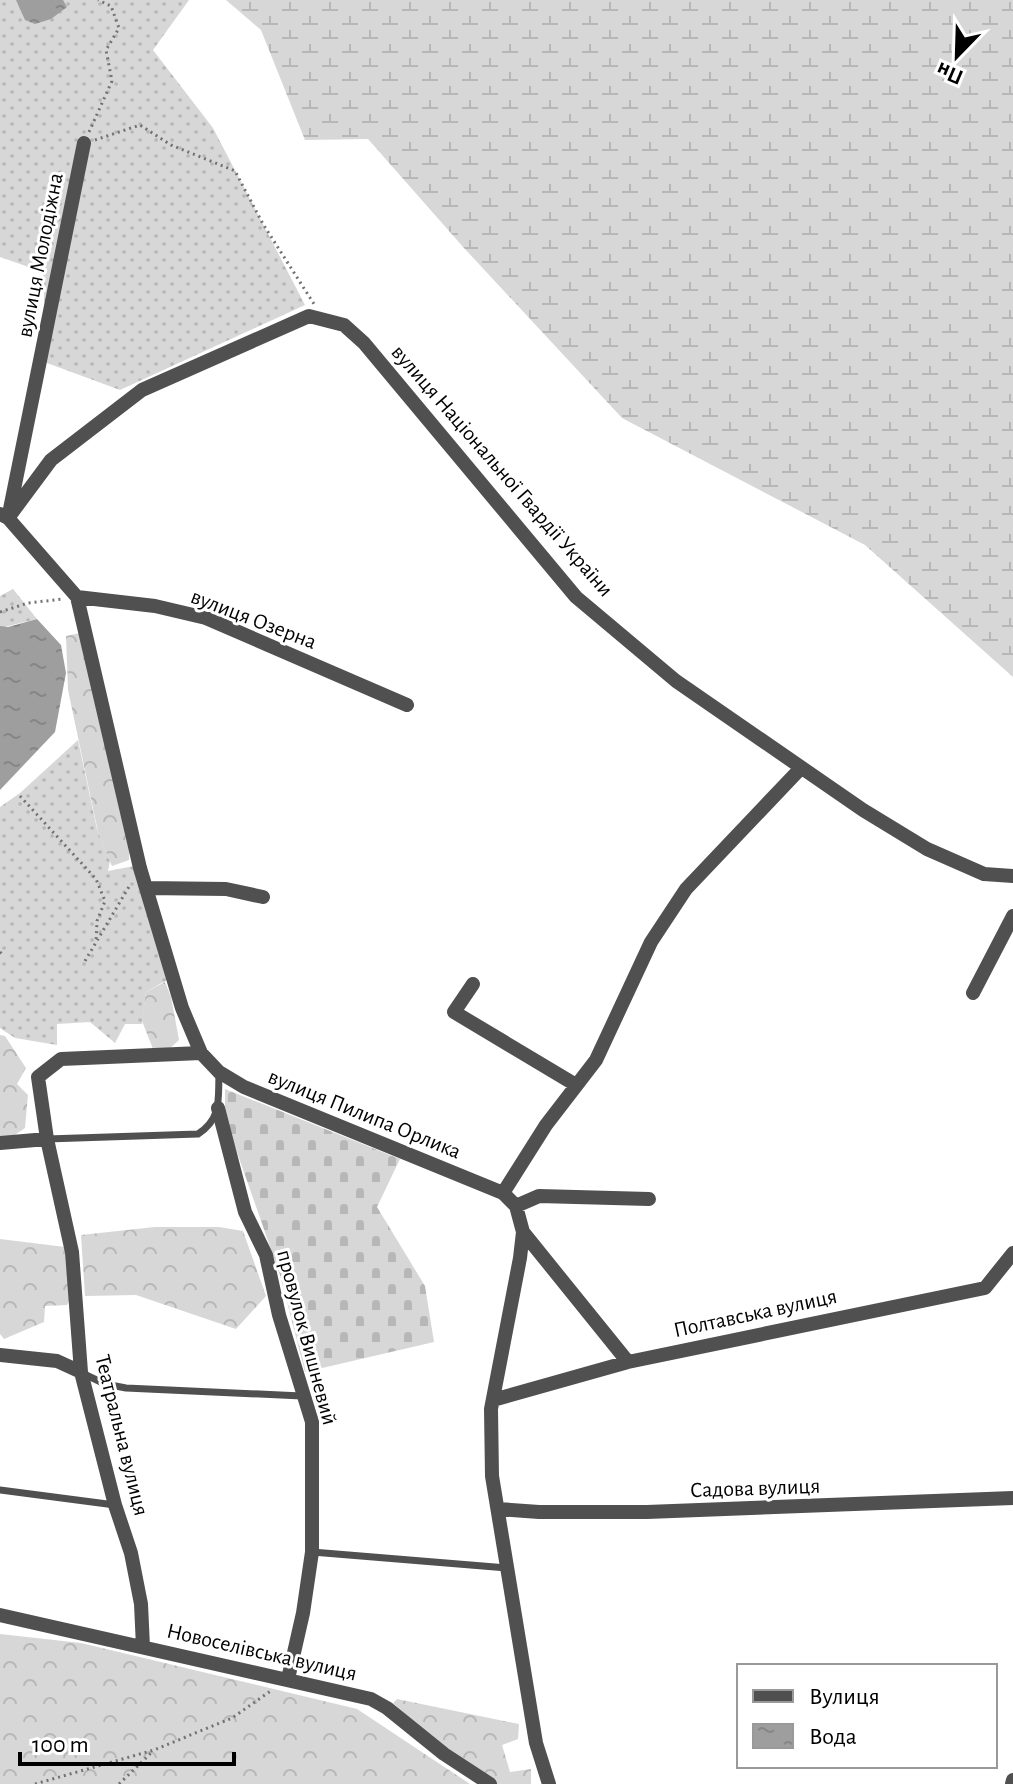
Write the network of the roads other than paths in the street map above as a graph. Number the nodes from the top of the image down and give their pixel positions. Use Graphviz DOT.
graph roads {
  1 [pos="84,143"];
  2 [pos="4,516"];
  3 [pos="77,597"];
  4 [pos="407,705"];
  5 [pos="801,768"];
  6 [pos="1013,876"];
  7 [pos="139,886"];
  8 [pos="263,897"];
  9 [pos="1013,916"];
  10 [pos="473,984"];
  11 [pos="973,993"];
  12 [pos="201,1053"];
  13 [pos="219,1072"];
  14 [pos="576,1085"];
  15 [pos="218,1108"];
  16 [pos="47,1139"];
  17 [pos="0,1143"];
  18 [pos="503,1193"];
  19 [pos="649,1199"];
  20 [pos="516,1206"];
  21 [pos="523,1232"];
  22 [pos="1013,1253"];
  23 [pos="0,1355"];
  24 [pos="628,1362"];
  25 [pos="81,1372"];
  26 [pos="302,1396"];
  27 [pos="493,1400"];
  28 [pos="0,1490"];
  29 [pos="1013,1498"];
  30 [pos="115,1505"];
  31 [pos="498,1509"];
  32 [pos="312,1552"];
  33 [pos="507,1568"];
  34 [pos="0,1615"];
  35 [pos="143,1647"];
  36 [pos="288,1679"];
  37 [pos="490,1784"];
  38 [pos="549,1784"];
  1 -- 2 [label="street, вулиця Молодіжна"];
  2 -- 3 [label="street, вулиця Пилипа Орлика"];
  2 -- 5 [label="street, вулиця Національної Гвардії України"];
  3 -- 4 [label="street, вулиця Озерна"];
  3 -- 7 [label="street, вулиця Пилипа Орлика"];
  5 -- 6 [label="street, вулиця Національної Гвардії України"];
  5 -- 14 [label="street"];
  7 -- 8 [label="street"];
  7 -- 12 [label="street, вулиця Пилипа Орлика"];
  9 -- 11 [label="street"];
  10 -- 14 [label="street"];
  12 -- 13 [label="street, вулиця Пилипа Орлика"];
  12 -- 16 [label="street, Театральна вулиця"];
  13 -- 15 [label="lane"];
  13 -- 18 [label="street, вулиця Пилипа Орлика"];
  14 -- 18 [label="street"];
  15 -- 16 [label="lane"];
  15 -- 26 [label="street, провулок Вишневий"];
  16 -- 17 [label="street"];
  16 -- 25 [label="street, Театральна вулиця"];
  18 -- 20 [label="street, вулиця Пилипа Орлика"];
  19 -- 20 [label="street"];
  20 -- 21 [label="street, вулиця Пилипа Орлика"];
  21 -- 24 [label="street"];
  21 -- 27 [label="street, вулиця Пилипа Орлика"];
  22 -- 24 [label="street, Полтавська вулиця"];
  23 -- 25 [label="street"];
  24 -- 27 [label="street, Полтавська вулиця"];
  25 -- 26 [label="lane"];
  25 -- 30 [label="street, Театральна вулиця"];
  26 -- 32 [label="street, провулок Вишневий"];
  27 -- 31 [label="street, вулиця Пилипа Орлика"];
  28 -- 30 [label="lane"];
  29 -- 31 [label="street, Садова вулиця"];
  30 -- 35 [label="street, Театральна вулиця"];
  31 -- 33 [label="street, вулиця Пилипа Орлика"];
  32 -- 33 [label="lane"];
  32 -- 36 [label="street, провулок Вишневий"];
  33 -- 38 [label="street, вулиця Пилипа Орлика"];
  34 -- 35 [label="street, Новоселівська вулиця"];
  35 -- 36 [label="street, Новоселівська вулиця"];
  36 -- 37 [label="street, Новоселівська вулиця"];
}
